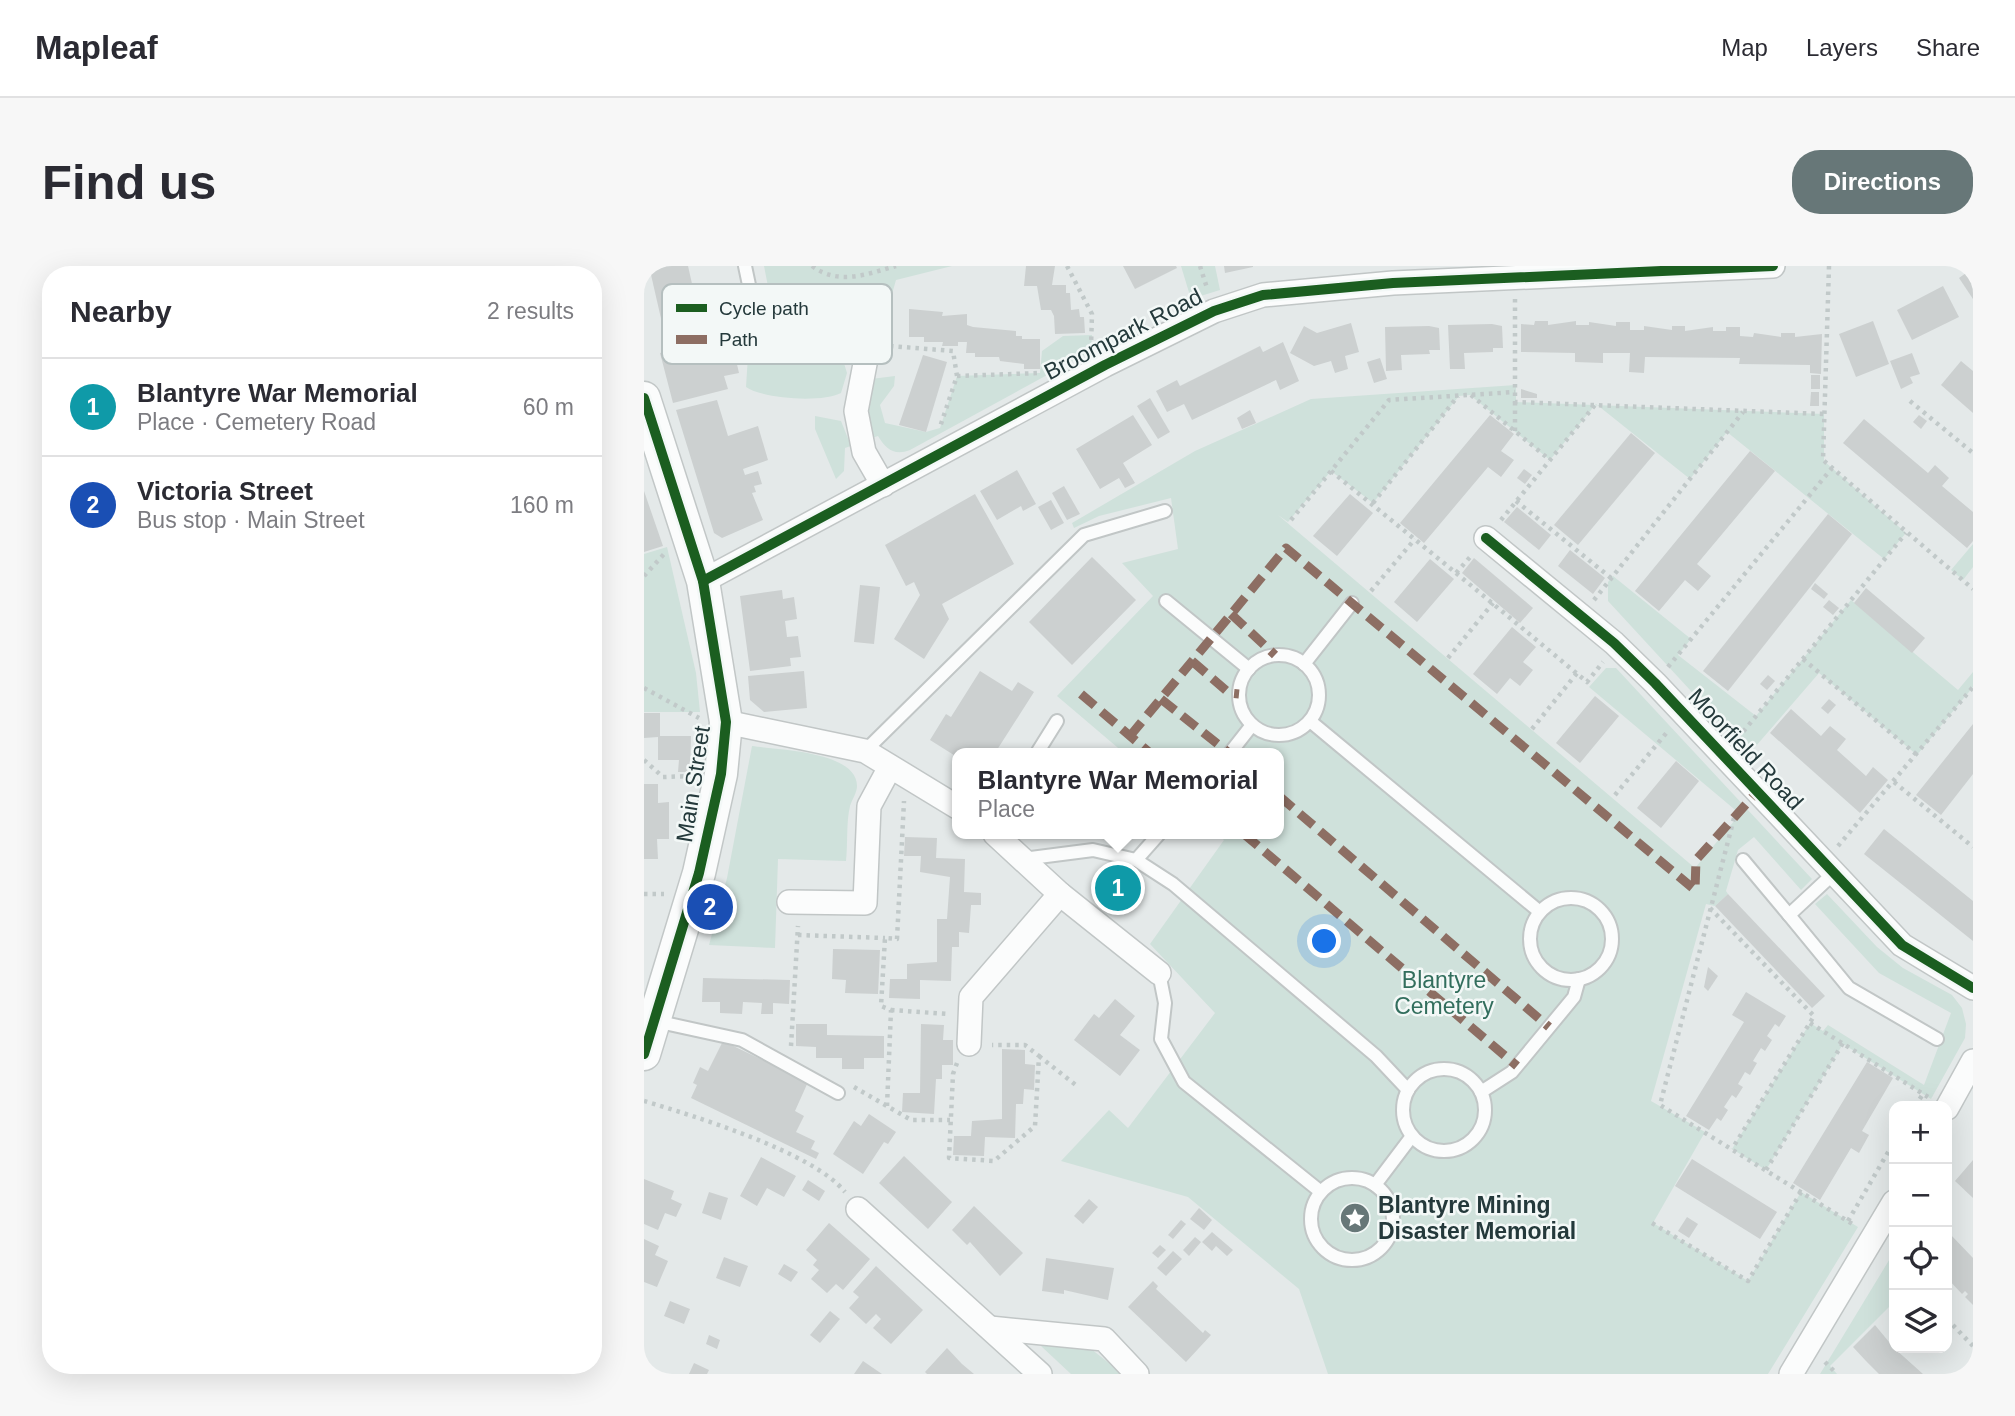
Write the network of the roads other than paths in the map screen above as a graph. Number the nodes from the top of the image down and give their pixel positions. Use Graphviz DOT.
graph roads {
  1 [pos="745,266"];
  2 [pos="1773,266"];
  3 [pos="1736,268"];
  4 [pos="1460,273"];
  5 [pos="749,284"];
  6 [pos="865,364"];
  7 [pos="644,398"];
  8 [pos="883,485"];
  9 [pos="1165,512"];
  10 [pos="1486,538"];
  11 [pos="703,581"];
  12 [pos="1166,601"];
  13 [pos="1352,603"];
  14 [pos="1304,664"];
  15 [pos="1248,669"];
  16 [pos="1056,721"];
  17 [pos="726,722"];
  18 [pos="1310,722"];
  19 [pos="1252,725"];
  20 [pos="1040,748"];
  21 [pos="1234,748"];
  22 [pos="865,751"];
  23 [pos="897,771"];
  24 [pos="952,804"];
  25 [pos="1000,839"];
  26 [pos="1155,839"];
  27 [pos="1020,859"];
  28 [pos="1136,860"];
  29 [pos="1742,860"];
  30 [pos="1828,869"];
  31 [pos="1060,894"];
  32 [pos="794,902"];
  33 [pos="1540,912"];
  34 [pos="1789,915"];
  35 [pos="1159,973"];
  36 [pos="1579,979"];
  37 [pos="1973,988"];
  38 [pos="655,1021"];
  39 [pos="1937,1040"];
  40 [pos="970,1048"];
  41 [pos="644,1054"];
  42 [pos="1973,1062"];
  43 [pos="1408,1090"];
  44 [pos="1481,1092"];
  45 [pos="838,1093"];
  46 [pos="1951,1101"];
  47 [pos="1412,1136"];
  48 [pos="1375,1185"];
  49 [pos="1321,1192"];
  50 [pos="858,1209"];
  51 [pos="1889,1210"];
  52 [pos="990,1328"];
  53 [pos="1040,1374"];
  54 [pos="1137,1374"];
  55 [pos="1791,1374"];
  1 -- 5 [label="lane"];
  2 -- 3 [label="street, Broompark Road"];
  3 -- 4 [label="street, Broompark Road"];
  4 -- 8 [label="street, Broompark Road"];
  6 -- 8 [label="street"];
  7 -- 11 [label="main road, Main Street"];
  8 -- 11 [label="street, Broompark Road"];
  9 -- 22 [label="lane"];
  10 -- 30 [label="street, Moorfield Road"];
  11 -- 17 [label="main road, Main Street"];
  12 -- 15 [label="lane"];
  13 -- 14 [label="lane"];
  14 -- 15 [label="lane"];
  14 -- 18 [label="lane"];
  15 -- 19 [label="lane"];
  16 -- 20 [label="lane"];
  17 -- 22 [label="street"];
  17 -- 38 [label="main road, Main Street"];
  18 -- 19 [label="lane"];
  18 -- 33 [label="lane"];
  19 -- 21 [label="lane"];
  22 -- 23 [label="street"];
  23 -- 24 [label="street"];
  23 -- 32 [label="street"];
  25 -- 27 [label="street"];
  26 -- 28 [label="lane"];
  27 -- 28 [label="lane"];
  27 -- 31 [label="street"];
  28 -- 43 [label="lane"];
  29 -- 34 [label="lane"];
  30 -- 34 [label="lane"];
  30 -- 37 [label="street, Moorfield Road"];
  31 -- 35 [label="street"];
  31 -- 40 [label="street"];
  33 -- 36 [label="lane"];
  33 -- 36 [label="lane"];
  34 -- 39 [label="lane"];
  35 -- 49 [label="lane"];
  36 -- 44 [label="lane"];
  38 -- 41 [label="main road, Main Street"];
  38 -- 45 [label="lane"];
  42 -- 46 [label="street"];
  43 -- 44 [label="lane"];
  43 -- 47 [label="lane"];
  44 -- 47 [label="lane"];
  47 -- 48 [label="lane"];
  48 -- 49 [label="lane"];
  48 -- 49 [label="lane"];
  50 -- 52 [label="street"];
  51 -- 55 [label="street"];
  52 -- 53 [label="street"];
  52 -- 54 [label="street"];
}
